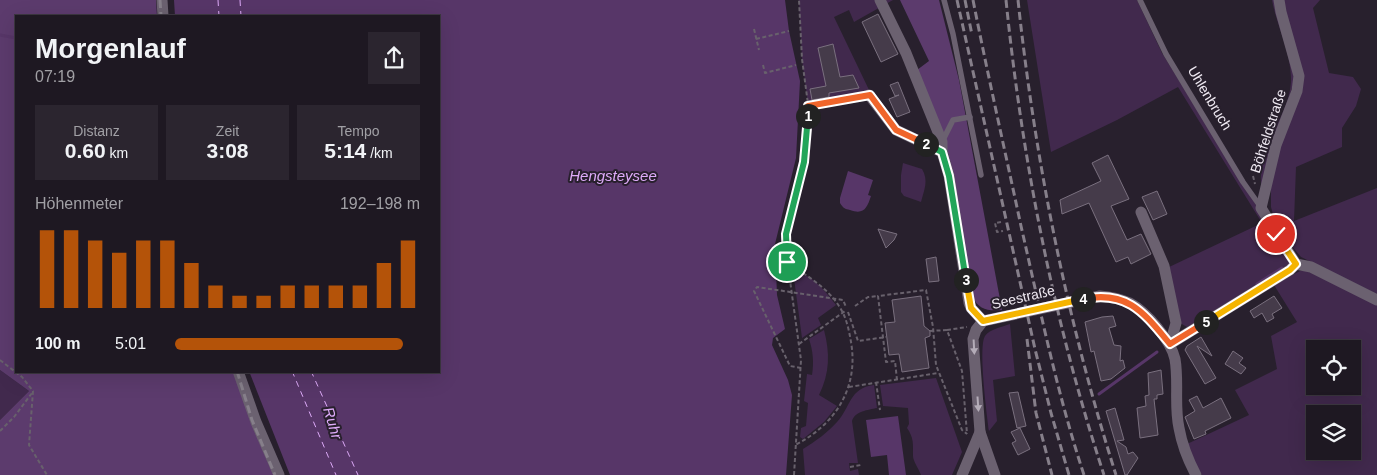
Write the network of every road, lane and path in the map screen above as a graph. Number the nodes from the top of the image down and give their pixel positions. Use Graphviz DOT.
graph roads {
  1 [pos="162,0"];
  2 [pos="800,0"];
  3 [pos="880,0"];
  4 [pos="944,0"];
  5 [pos="1140,0"];
  6 [pos="1279,0"];
  7 [pos="163,15"];
  8 [pos="754,29"];
  9 [pos="789,31"];
  10 [pos="756,39"];
  11 [pos="759,50"];
  12 [pos="763,65"];
  13 [pos="796,65"];
  14 [pos="870,95"];
  15 [pos="808,106"];
  16 [pos="970,116"];
  17 [pos="942,147"];
  18 [pos="981,175"];
  19 [pos="1261,208"];
  20 [pos="1141,212"];
  21 [pos="1001,222"];
  22 [pos="1003,231"];
  23 [pos="787,262"];
  24 [pos="1296,264"];
  25 [pos="878,296"];
  26 [pos="1377,300"];
  27 [pos="856,306"];
  28 [pos="846,307"];
  29 [pos="845,312"];
  30 [pos="983,321"];
  31 [pos="964,327"];
  32 [pos="946,330"];
  33 [pos="930,331"];
  34 [pos="886,337"];
  35 [pos="799,344"];
  36 [pos="1170,344"];
  37 [pos="0,360"];
  38 [pos="801,368"];
  39 [pos="15,372"];
  40 [pos="17,373"];
  41 [pos="239,373"];
  42 [pos="939,373"];
  43 [pos="897,380"];
  44 [pos="876,382"];
  45 [pos="849,387"];
  46 [pos="33,391"];
  47 [pos="880,410"];
  48 [pos="0,431"];
  49 [pos="966,434"];
  50 [pos="978,437"];
  51 [pos="795,445"];
  52 [pos="861,466"];
  53 [pos="850,467"];
  54 [pos="46,475"];
  55 [pos="279,475"];
  56 [pos="794,475"];
  57 [pos="962,475"];
  58 [pos="995,475"];
  59 [pos="1196,475"];
  1 -- 7 [label="street"];
  2 -- 15 [label="path"];
  3 -- 17 [label="street, Seestraße"];
  4 -- 16 [label="lane"];
  5 -- 19 [label="lane, Uhlenbruch"];
  6 -- 19 [label="street, Böhfeldstraße"];
  8 -- 10 [label="path"];
  9 -- 10 [label="path"];
  10 -- 11 [label="path"];
  12 -- 13 [label="path"];
  14 -- 15 [label="path"];
  14 -- 17 [label="street"];
  15 -- 23 [label="path"];
  16 -- 17 [label="lane"];
  16 -- 18 [label="lane"];
  17 -- 30 [label="street, Seestraße"];
  19 -- 24 [label="street"];
  20 -- 36 [label="street"];
  21 -- 22 [label="path"];
  23 -- 29 [label="path"];
  23 -- 35 [label="path"];
  24 -- 26 [label="street"];
  24 -- 36 [label="street"];
  25 -- 27 [label="path"];
  25 -- 42 [label="path"];
  25 -- 43 [label="path"];
  28 -- 38 [label="path"];
  29 -- 34 [label="path"];
  29 -- 35 [label="path"];
  29 -- 45 [label="path"];
  30 -- 36 [label="street, Seestraße"];
  30 -- 50 [label="street, Seestraße, one-way"];
  31 -- 32 [label="path"];
  32 -- 33 [label="path"];
  32 -- 49 [label="path"];
  35 -- 38 [label="path"];
  36 -- 59 [label="street"];
  37 -- 39 [label="path"];
  38 -- 51 [label="path"];
  40 -- 46 [label="path"];
  41 -- 55 [label="street"];
  42 -- 43 [label="path"];
  42 -- 49 [label="path"];
  43 -- 44 [label="path"];
  44 -- 45 [label="path"];
  44 -- 47 [label="path"];
  45 -- 51 [label="path"];
  46 -- 48 [label="path"];
  46 -- 54 [label="path"];
  49 -- 50 [label="path"];
  50 -- 57 [label="street, Seestraße"];
  50 -- 58 [label="street, Seestraße"];
  51 -- 56 [label="path"];
  52 -- 53 [label="path"];
}
